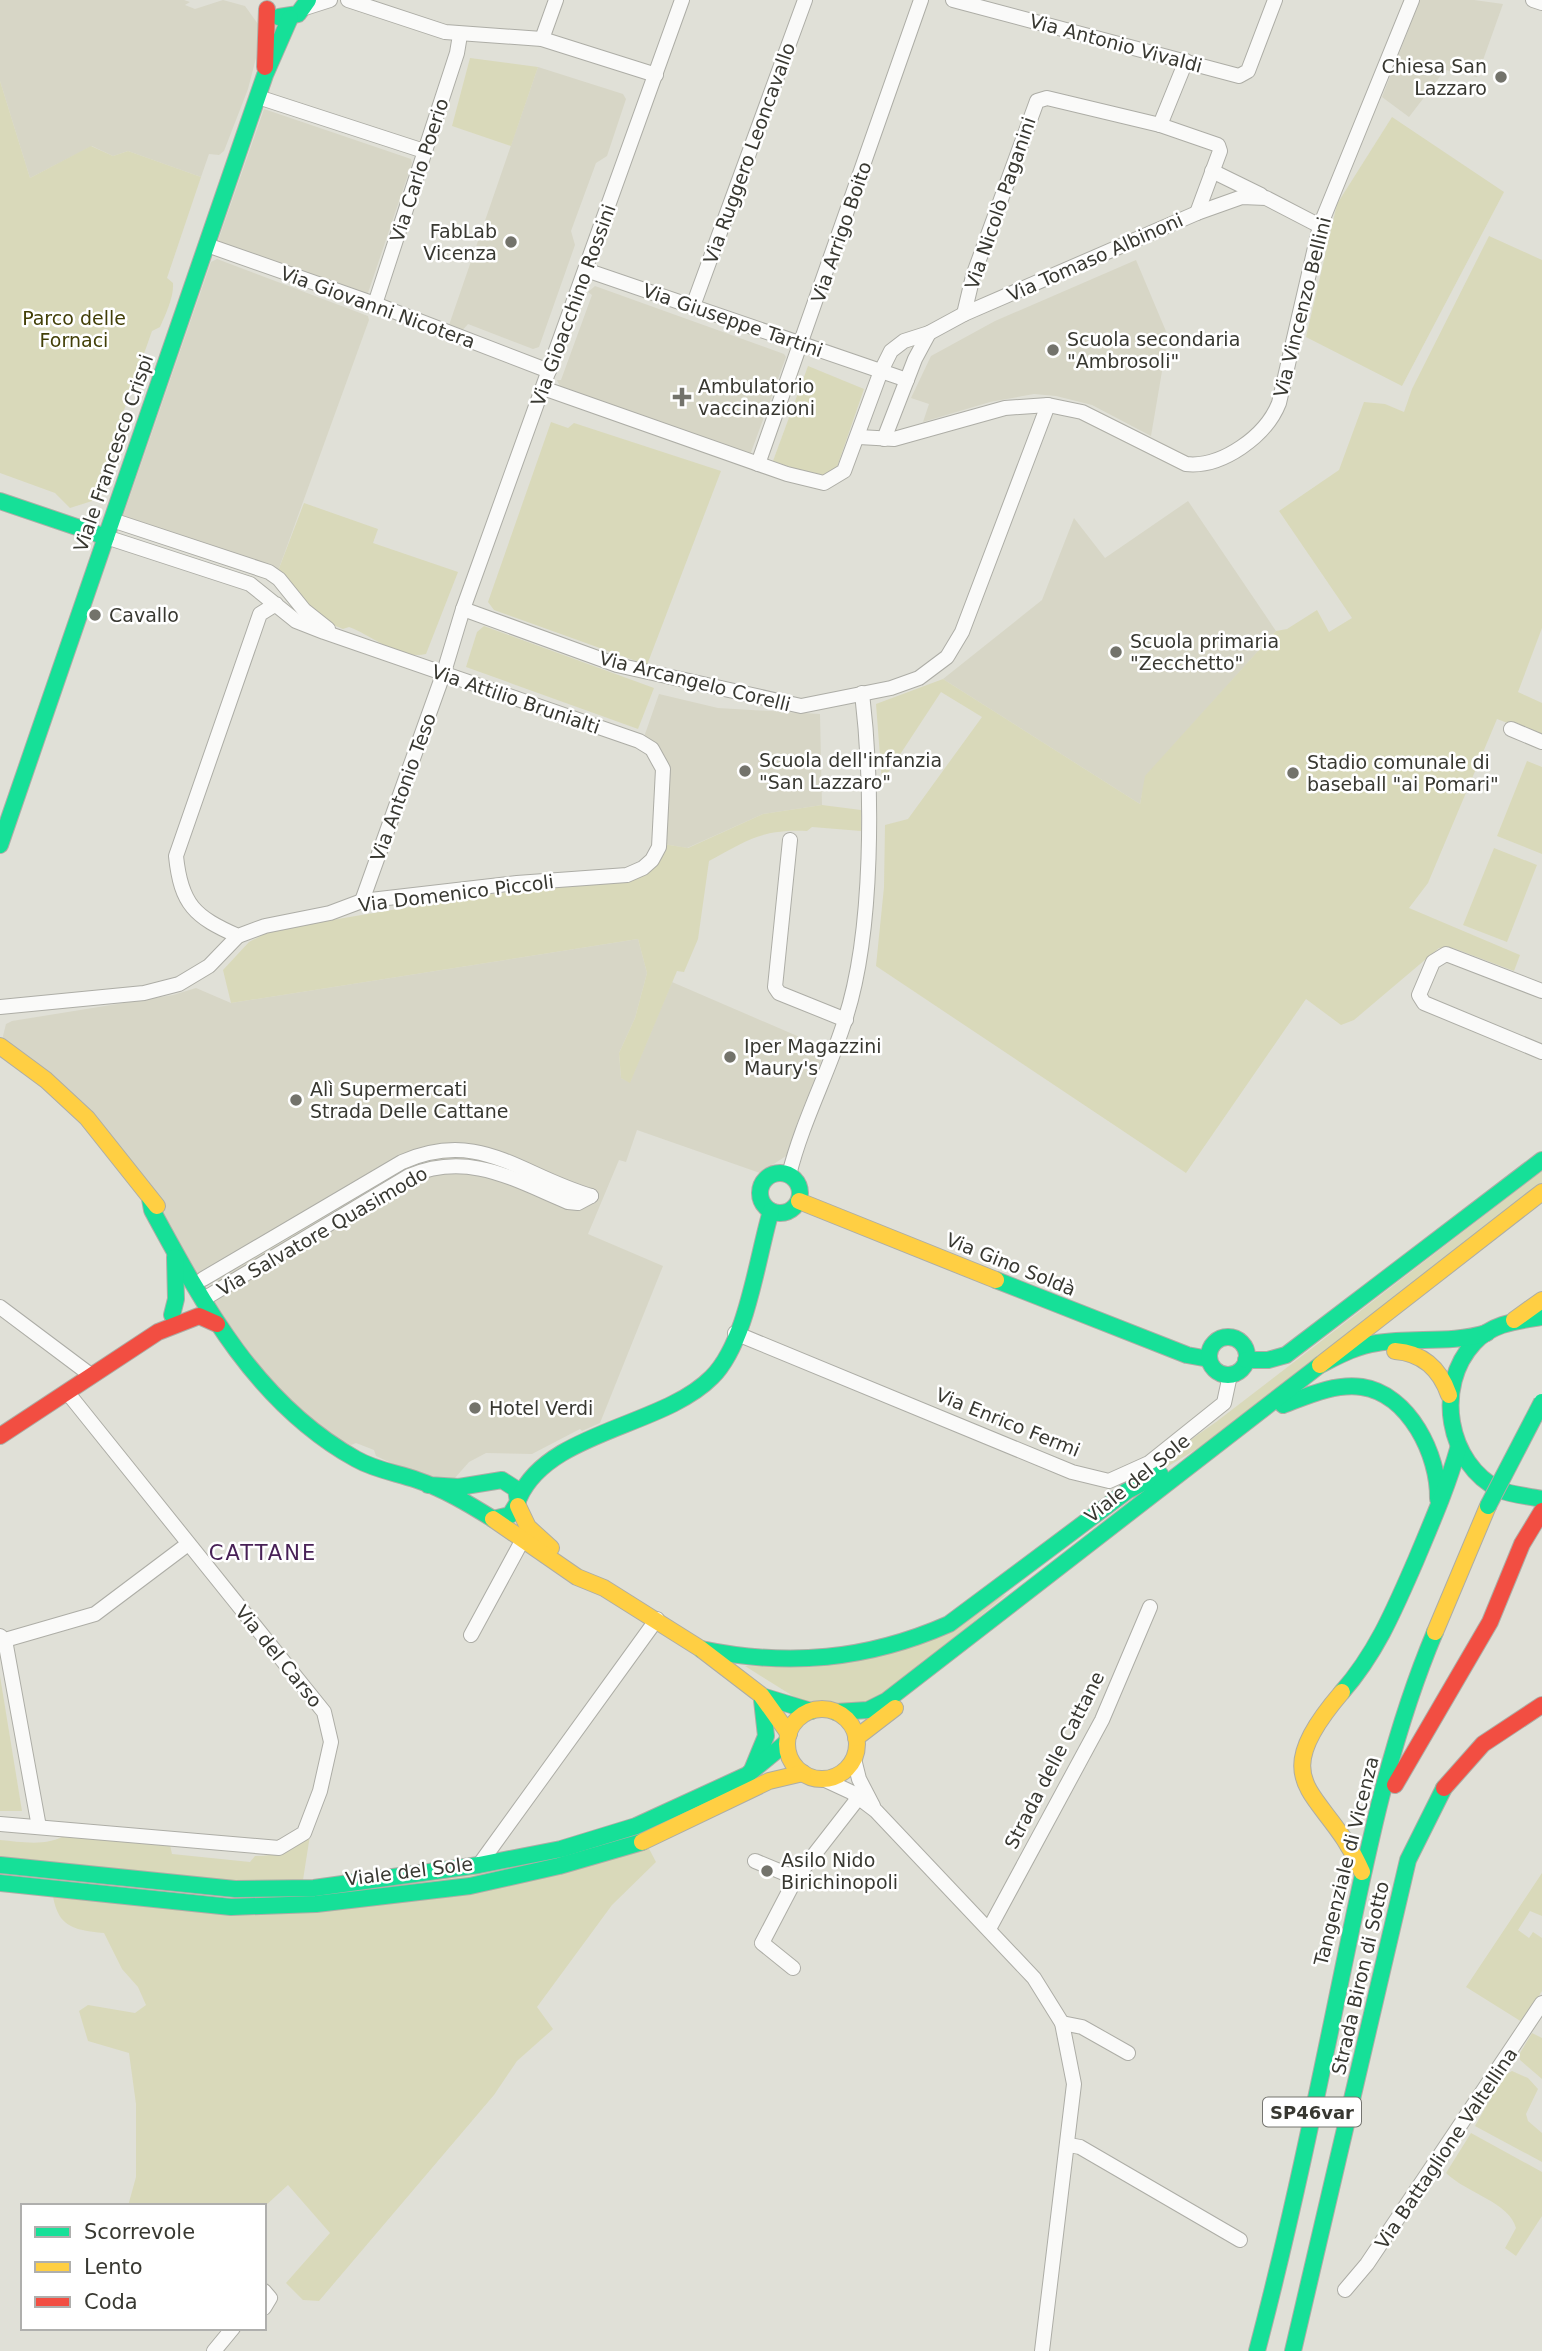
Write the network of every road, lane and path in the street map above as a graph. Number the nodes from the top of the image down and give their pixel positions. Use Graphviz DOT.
graph roads {
  1 [pos="331,0"];
  2 [pos="337,0"];
  3 [pos="349,0"];
  4 [pos="556,0"];
  5 [pos="681,0"];
  6 [pos="805,0"];
  7 [pos="921,0"];
  8 [pos="953,0"];
  9 [pos="1275,0"];
  10 [pos="1412,0"];
  11 [pos="1533,0"];
  12 [pos="263,3"];
  13 [pos="1542,3"];
  14 [pos="306,4"];
  15 [pos="290,18"];
  16 [pos="460,35"];
  17 [pos="542,38"];
  18 [pos="1186,61"];
  19 [pos="265,75"];
  20 [pos="656,75"];
  21 [pos="258,97"];
  22 [pos="1160,125"];
  23 [pos="424,151"];
  24 [pos="1212,171"];
  25 [pos="1266,198"];
  26 [pos="1197,213"];
  27 [pos="1320,226"];
  28 [pos="206,245"];
  29 [pos="586,270"];
  30 [pos="375,304"];
  31 [pos="693,306"];
  32 [pos="964,314"];
  33 [pos="929,333"];
  34 [pos="802,344"];
  35 [pos="881,370"];
  36 [pos="549,371"];
  37 [pos="907,380"];
  38 [pos="543,388"];
  39 [pos="1048,405"];
  40 [pos="859,437"];
  41 [pos="884,439"];
  42 [pos="758,464"];
  43 [pos="0,501"];
  44 [pos="112,520"];
  45 [pos="106,537"];
  46 [pos="276,604"];
  47 [pos="463,609"];
  48 [pos="300,615"];
  49 [pos="444,673"];
  50 [pos="862,693"];
  51 [pos="1511,729"];
  52 [pos="1542,742"];
  53 [pos="664,790"];
  54 [pos="790,840"];
  55 [pos="0,845"];
  56 [pos="362,901"];
  57 [pos="238,936"];
  58 [pos="1542,991"];
  59 [pos="7,1007"];
  60 [pos="0,1017"];
  61 [pos="846,1020"];
  62 [pos="0,1046"];
  63 [pos="1542,1052"];
  64 [pos="1542,1160"];
  65 [pos="789,1175"];
  66 [pos="1542,1192"];
  67 [pos="150,1199"];
  68 [pos="799,1201"];
  69 [pos="771,1211"];
  70 [pos="175,1252"];
  71 [pos="203,1279"];
  72 [pos="207,1297"];
  73 [pos="1542,1300"];
  74 [pos="0,1307"];
  75 [pos="172,1315"];
  76 [pos="1542,1317"];
  77 [pos="1514,1320"];
  78 [pos="216,1324"];
  79 [pos="158,1332"];
  80 [pos="735,1332"];
  81 [pos="1487,1333"];
  82 [pos="1209,1359"];
  83 [pos="1246,1360"];
  84 [pos="246,1363"];
  85 [pos="1320,1365"];
  86 [pos="1230,1375"];
  87 [pos="92,1376"];
  88 [pos="67,1392"];
  89 [pos="1449,1395"];
  90 [pos="1542,1402"];
  91 [pos="1283,1405"];
  92 [pos="0,1436"];
  93 [pos="1209,1448"];
  94 [pos="1458,1449"];
  95 [pos="565,1450"];
  96 [pos="495,1481"];
  97 [pos="428,1485"];
  98 [pos="1542,1499"];
  99 [pos="518,1502"];
  100 [pos="1542,1511"];
  101 [pos="1436,1512"];
  102 [pos="489,1516"];
  103 [pos="522,1541"];
  104 [pos="188,1544"];
  105 [pos="604,1588"];
  106 [pos="1150,1607"];
  107 [pos="657,1619"];
  108 [pos="471,1635"];
  109 [pos="3,1638"];
  110 [pos="701,1649"];
  111 [pos="761,1695"];
  112 [pos="1542,1706"];
  113 [pos="811,1711"];
  114 [pos="836,1712"];
  115 [pos="788,1738"];
  116 [pos="856,1738"];
  117 [pos="854,1759"];
  118 [pos="750,1773"];
  119 [pos="803,1773"];
  120 [pos="823,1779"];
  121 [pos="859,1797"];
  122 [pos="876,1811"];
  123 [pos="1373,1823"];
  124 [pos="0,1824"];
  125 [pos="39,1827"];
  126 [pos="755,1861"];
  127 [pos="0,1865"];
  128 [pos="479,1865"];
  129 [pos="1362,1872"];
  130 [pos="796,1878"];
  131 [pos="0,1883"];
  132 [pos="989,1929"];
  133 [pos="793,1968"];
  134 [pos="1542,2003"];
  135 [pos="1062,2023"];
  136 [pos="1128,2053"];
  137 [pos="1069,2145"];
  138 [pos="1240,2240"];
  139 [pos="1345,2290"];
  140 [pos="231,2330"];
  141 [pos="214,2351"];
  142 [pos="1042,2351"];
  143 [pos="1257,2351"];
  144 [pos="1293,2351"];
  1 -- 14 [label="street"];
  2 -- 3 [label="street"];
  3 -- 16 [label="street"];
  4 -- 17 [label="street"];
  5 -- 20 [label="street, Via Gioacchino Rossini"];
  6 -- 31 [label="street, Via Ruggero Leoncavallo"];
  7 -- 34 [label="street, Via Arrigo Boito"];
  8 -- 18 [label="street, Via Antonio Vivaldi"];
  9 -- 18 [label="street, Via Antonio Vivaldi"];
  10 -- 27 [label="street, Via Vincenzo Bellini"];
  11 -- 13 [label="street"];
  12 -- 15 [label="main road, Viale Francesco Crispi"];
  12 -- 19 [label="main road, Viale Francesco Crispi"];
  14 -- 15 [label="main road"];
  15 -- 19 [label="main road, Viale Francesco Crispi"];
  16 -- 17 [label="street"];
  16 -- 23 [label="street, Via Carlo Poerio"];
  17 -- 20 [label="street"];
  18 -- 22 [label="street"];
  19 -- 21 [label="main road, Viale Francesco Crispi"];
  20 -- 29 [label="street, Via Gioacchino Rossini"];
  21 -- 23 [label="street"];
  21 -- 28 [label="main road, Viale Francesco Crispi"];
  22 -- 24 [label="street, Via Nicolò Paganini"];
  22 -- 32 [label="street, Via Nicolò Paganini"];
  23 -- 30 [label="street, Via Carlo Poerio"];
  24 -- 25 [label="street"];
  24 -- 26 [label="street, Via Nicolò Paganini"];
  25 -- 26 [label="street, Via Tomaso Albinoni"];
  25 -- 27 [label="street"];
  26 -- 32 [label="street, Via Tomaso Albinoni"];
  27 -- 39 [label="street, Via Vincenzo Bellini"];
  28 -- 30 [label="street, Via Giovanni Nicotera"];
  28 -- 44 [label="main road, Viale Francesco Crispi"];
  29 -- 31 [label="street, Via Giuseppe Tartini"];
  29 -- 36 [label="street, Via Gioacchino Rossini"];
  30 -- 36 [label="street, Via Giovanni Nicotera"];
  31 -- 34 [label="street, Via Giuseppe Tartini"];
  32 -- 33 [label="street, Via Tomaso Albinoni"];
  33 -- 35 [label="street, Via Tomaso Albinoni"];
  33 -- 37 [label="street"];
  34 -- 35 [label="street, Via Giuseppe Tartini"];
  34 -- 42 [label="street, Via Arrigo Boito"];
  35 -- 37 [label="street"];
  35 -- 40 [label="street, Via Tomaso Albinoni"];
  36 -- 38 [label="street, Via Gioacchino Rossini"];
  37 -- 41 [label="street"];
  38 -- 42 [label="street, Via Tomaso Albinoni"];
  38 -- 47 [label="street, Via Gioacchino Rossini"];
  39 -- 41 [label="street, Via Vincenzo Bellini"];
  39 -- 50 [label="street, Via Arcangelo Corelli"];
  40 -- 41 [label="street"];
  40 -- 42 [label="street, Via Tomaso Albinoni"];
  43 -- 45 [label="main road"];
  44 -- 45 [label="main road, Viale Francesco Crispi"];
  44 -- 48 [label="street, Via Attilio Brunialti"];
  45 -- 46 [label="street, Via Attilio Brunialti"];
  45 -- 55 [label="main road, Viale Francesco Crispi"];
  46 -- 48 [label="street, Via Attilio Brunialti"];
  46 -- 57 [label="street"];
  47 -- 49 [label="street, Via Gioacchino Rossini"];
  47 -- 50 [label="street, Via Arcangelo Corelli"];
  48 -- 49 [label="street, Via Attilio Brunialti"];
  49 -- 53 [label="street, Via Attilio Brunialti"];
  49 -- 56 [label="street, Via Antonio Teso"];
  50 -- 61 [label="street"];
  51 -- 52 [label="street"];
  53 -- 56 [label="street, Via Domenico Piccoli"];
  54 -- 61 [label="street"];
  56 -- 57 [label="street, Via Domenico Piccoli"];
  57 -- 59 [label="street"];
  58 -- 63 [label="street"];
  59 -- 60 [label="street"];
  61 -- 65 [label="street"];
  62 -- 67 [label="main road"];
  64 -- 83 [label="main road"];
  65 -- 68 [label="main road"];
  65 -- 69 [label="main road"];
  66 -- 85 [label="main road"];
  67 -- 70 [label="main road"];
  67 -- 71 [label="main road"];
  68 -- 69 [label="main road"];
  68 -- 82 [label="main road, Via Gino Soldà"];
  69 -- 80 [label="main road"];
  70 -- 72 [label="main road"];
  70 -- 75 [label="main road"];
  71 -- 72 [label="main road"];
  71 -- 72 [label="street, Via Salvatore Quasimodo"];
  72 -- 75 [label="main road"];
  72 -- 78 [label="main road"];
  72 -- 84 [label="main road"];
  73 -- 77 [label="main road"];
  74 -- 87 [label="street"];
  75 -- 79 [label="main road"];
  76 -- 77 [label="main road, Viale del Sole"];
  77 -- 81 [label="main road, Viale del Sole"];
  78 -- 79 [label="main road"];
  78 -- 84 [label="main road"];
  79 -- 87 [label="main road"];
  80 -- 86 [label="street, Via Enrico Fermi"];
  80 -- 95 [label="main road"];
  81 -- 85 [label="main road, Viale del Sole"];
  81 -- 89 [label="main road, Viale del Sole"];
  82 -- 83 [label="main road"];
  82 -- 86 [label="main road"];
  83 -- 86 [label="main road, Via Enrico Fermi"];
  84 -- 97 [label="main road"];
  85 -- 93 [label="main road, Viale del Sole"];
  87 -- 88 [label="main road"];
  88 -- 92 [label="main road"];
  88 -- 104 [label="street, Via del Carso"];
  89 -- 91 [label="main road, Viale del Sole"];
  89 -- 94 [label="main road, Viale del Sole"];
  90 -- 123 [label="main road, Tangenziale di Vicenza / SP46var, bridge"];
  91 -- 101 [label="main road"];
  91 -- 116 [label="main road, Viale del Sole"];
  93 -- 110 [label="main road"];
  93 -- 114 [label="main road, Viale del Sole"];
  94 -- 98 [label="main road, Viale del Sole"];
  94 -- 101 [label="main road"];
  95 -- 96 [label="main road"];
  95 -- 99 [label="main road"];
  96 -- 97 [label="main road"];
  96 -- 99 [label="main road"];
  96 -- 102 [label="main road"];
  97 -- 102 [label="main road"];
  99 -- 102 [label="main road"];
  99 -- 105 [label="main road"];
  100 -- 123 [label="main road"];
  101 -- 129 [label="main road"];
  102 -- 103 [label="main road"];
  103 -- 105 [label="main road"];
  103 -- 108 [label="street"];
  104 -- 109 [label="street"];
  104 -- 125 [label="street, Via del Carso"];
  105 -- 107 [label="main road"];
  106 -- 132 [label="street, Strada delle Cattane"];
  107 -- 110 [label="main road"];
  107 -- 128 [label="street"];
  109 -- 125 [label="street"];
  110 -- 111 [label="main road"];
  111 -- 113 [label="main road"];
  111 -- 115 [label="main road"];
  111 -- 118 [label="main road"];
  112 -- 144 [label="main road, Strada Biron di Sotto"];
  113 -- 114 [label="main road, Viale del Sole"];
  113 -- 115 [label="main road"];
  114 -- 116 [label="main road"];
  115 -- 118 [label="main road"];
  115 -- 119 [label="main road"];
  116 -- 117 [label="main road"];
  117 -- 120 [label="main road"];
  117 -- 122 [label="street"];
  118 -- 128 [label="main road, Viale del Sole"];
  119 -- 120 [label="main road, Viale del Sole"];
  119 -- 131 [label="main road, Viale del Sole"];
  120 -- 121 [label="street"];
  121 -- 122 [label="street"];
  121 -- 130 [label="street"];
  122 -- 132 [label="street"];
  123 -- 129 [label="main road, Tangenziale di Vicenza / SP46var"];
  124 -- 125 [label="street, Via del Carso"];
  126 -- 130 [label="street"];
  127 -- 128 [label="main road, Viale del Sole"];
  129 -- 143 [label="main road, Tangenziale di Vicenza / SP46var"];
  130 -- 133 [label="street"];
  132 -- 135 [label="street"];
  134 -- 139 [label="street, Via Battaglione Valtellina"];
  135 -- 136 [label="street"];
  135 -- 137 [label="street"];
  137 -- 138 [label="street"];
  137 -- 142 [label="street"];
  140 -- 141 [label="street"];
}
